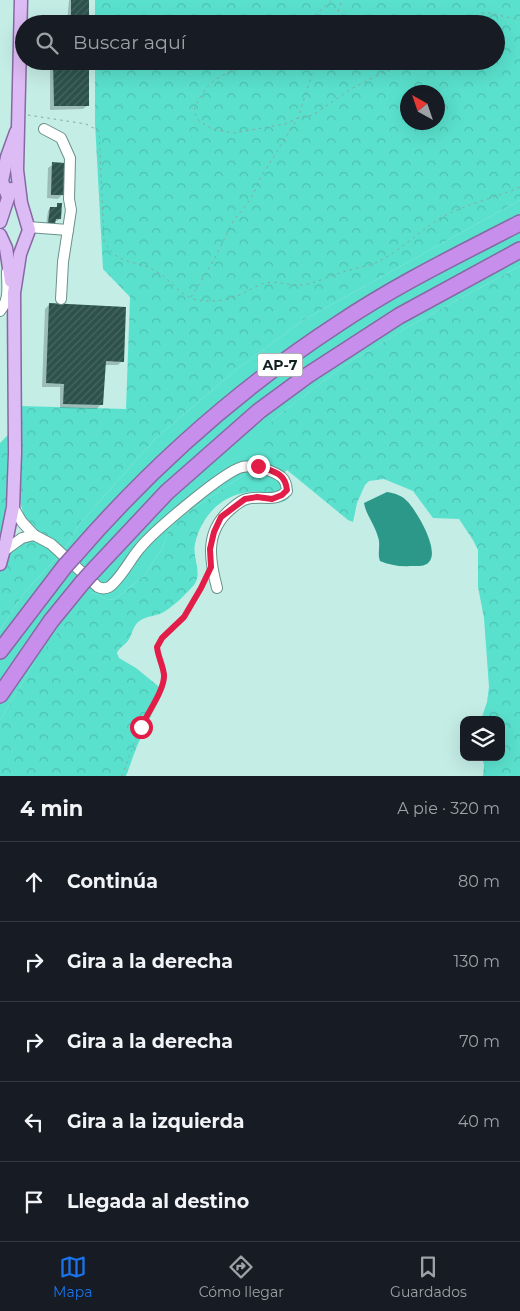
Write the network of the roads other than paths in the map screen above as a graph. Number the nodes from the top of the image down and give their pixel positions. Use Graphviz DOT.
graph roads {
  1 [pos="21,0"];
  2 [pos="21,15"];
  3 [pos="20,70"];
  4 [pos="19,120"];
  5 [pos="44,129"];
  6 [pos="17,170"];
  7 [pos="1,181"];
  8 [pos="8,197"];
  9 [pos="1,220"];
  10 [pos="520,223"];
  11 [pos="26,228"];
  12 [pos="68,230"];
  13 [pos="1,237"];
  14 [pos="520,250"];
  15 [pos="8,258"];
  16 [pos="14,294"];
  17 [pos="61,299"];
  18 [pos="0,311"];
  19 [pos="13,507"];
  20 [pos="34,535"];
  21 [pos="4,551"];
  22 [pos="0,564"];
  23 [pos="217,588"];
  24 [pos="0,651"];
  25 [pos="0,695"];
  1 -- 2 [label="main road"];
  3 -- 4 [label="main road"];
  4 -- 6 [label="main road"];
  4 -- 7 [label="main road"];
  5 -- 12 [label="street"];
  6 -- 8 [label="main road"];
  6 -- 11 [label="main road"];
  7 -- 8 [label="main road"];
  8 -- 9 [label="main road"];
  9 -- 11 [label="main road"];
  10 -- 24 [label="highway, AP-7"];
  11 -- 12 [label="street"];
  11 -- 13 [label="main road"];
  11 -- 16 [label="main road"];
  12 -- 17 [label="street"];
  13 -- 15 [label="main road"];
  14 -- 25 [label="highway, AP-7"];
  15 -- 16 [label="main road"];
  15 -- 18 [label="street"];
  16 -- 19 [label="main road"];
  19 -- 20 [label="street"];
  19 -- 21 [label="main road"];
  20 -- 21 [label="street"];
  20 -- 23 [label="street"];
  21 -- 22 [label="main road"];
}
